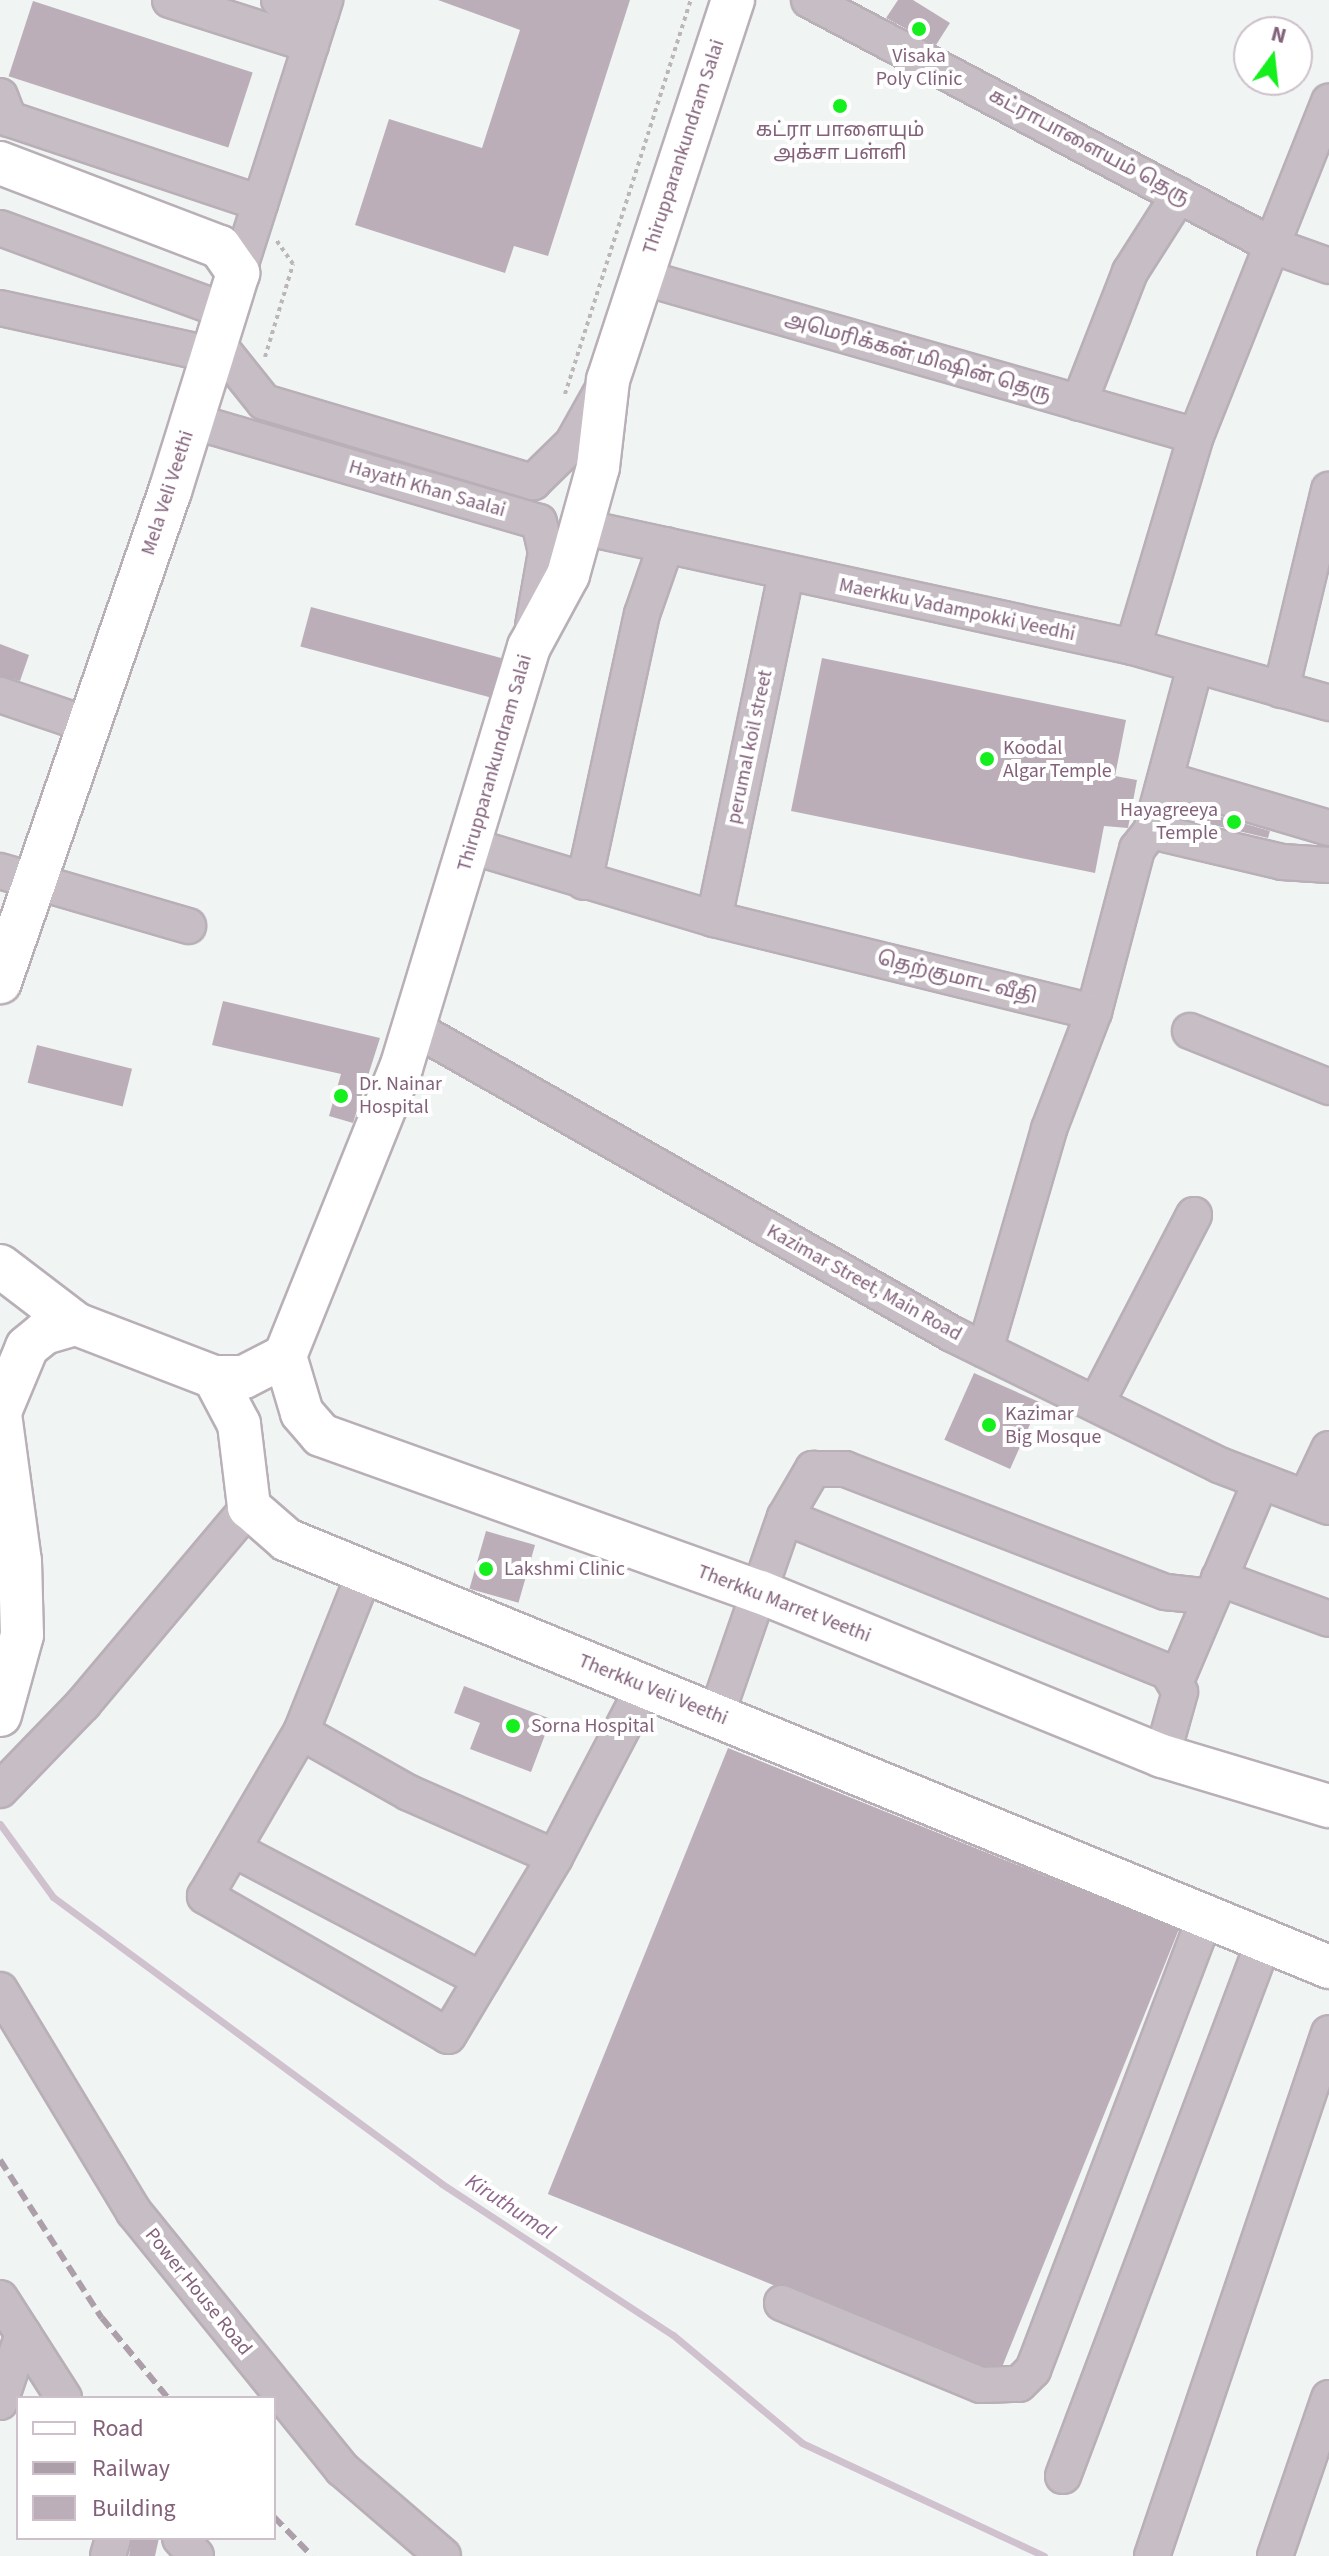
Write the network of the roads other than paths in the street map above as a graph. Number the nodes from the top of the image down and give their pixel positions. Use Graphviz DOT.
graph roads {
  1 [pos="170,0"];
  2 [pos="279,0"];
  3 [pos="733,0"];
  4 [pos="809,0"];
  5 [pos="319,20"];
  6 [pos="0,96"];
  7 [pos="1329,101"];
  8 [pos="0,163"];
  9 [pos="1179,195"];
  10 [pos="260,203"];
  11 [pos="0,228"];
  12 [pos="1276,247"];
  13 [pos="1329,266"];
  14 [pos="641,277"];
  15 [pos="0,308"];
  16 [pos="223,320"];
  17 [pos="608,380"];
  18 [pos="1079,403"];
  19 [pos="192,421"];
  20 [pos="1196,436"];
  21 [pos="1329,490"];
  22 [pos="582,527"];
  23 [pos="666,545"];
  24 [pos="786,575"];
  25 [pos="529,647"];
  26 [pos="1133,647"];
  27 [pos="1195,667"];
  28 [pos="1281,690"];
  29 [pos="0,695"];
  30 [pos="1329,703"];
  31 [pos="88,725"];
  32 [pos="1167,780"];
  33 [pos="1329,828"];
  34 [pos="1151,831"];
  35 [pos="471,846"];
  36 [pos="1329,865"];
  37 [pos="16,874"];
  38 [pos="584,882"];
  39 [pos="714,919"];
  40 [pos="188,926"];
  41 [pos="0,982"];
  42 [pos="1094,1012"];
  43 [pos="414,1028"];
  44 [pos="1190,1031"];
  45 [pos="1329,1087"];
  46 [pos="1194,1215"];
  47 [pos="0,1266"];
  48 [pos="76,1324"];
  49 [pos="985,1350"];
  50 [pos="285,1356"];
  51 [pos="214,1377"];
  52 [pos="1096,1404"];
  53 [pos="0,1413"];
  54 [pos="321,1435"];
  55 [pos="1329,1449"];
  56 [pos="246,1465"];
  57 [pos="1261,1481"];
  58 [pos="1317,1502"];
  59 [pos="249,1507"];
  60 [pos="785,1517"];
  61 [pos="365,1572"];
  62 [pos="1215,1588"];
  63 [pos="760,1592"];
  64 [pos="1329,1619"];
  65 [pos="1176,1681"];
  66 [pos="644,1687"];
  67 [pos="0,1715"];
  68 [pos="716,1716"];
  69 [pos="301,1732"];
  70 [pos="1162,1756"];
  71 [pos="0,1790"];
  72 [pos="1329,1806"];
  73 [pos="233,1849"];
  74 [pos="555,1857"];
  75 [pos="1205,1917"];
  76 [pos="1264,1941"];
  77 [pos="1329,1967"];
  78 [pos="482,1980"];
  79 [pos="0,1990"];
  80 [pos="1329,2033"];
  81 [pos="0,2298"];
  82 [pos="782,2303"];
  83 [pos="23,2334"];
  84 [pos="63,2396"];
  85 [pos="1329,2398"];
  86 [pos="0,2402"];
  87 [pos="1063,2476"];
  88 [pos="182,2540"];
  89 [pos="196,2556"];
  90 [pos="443,2556"];
  91 [pos="1152,2556"];
  92 [pos="1275,2556"];
  1 -- 5 [label="street"];
  2 -- 5 [label="street"];
  3 -- 14 [label="main road, Thirupparankundram Salai"];
  4 -- 9 [label="street, கட்ராபாளையம் தெரு"];
  5 -- 10 [label="street, Mela Veli Veethi"];
  6 -- 10 [label="street"];
  7 -- 12 [label="street"];
  8 -- 16 [label="main road"];
  9 -- 12 [label="street, கட்ராபாளையம் தெரு"];
  9 -- 18 [label="street"];
  10 -- 16 [label="street, Mela Veli Veethi"];
  11 -- 16 [label="street"];
  12 -- 13 [label="street, கட்ராபாளையம் தெரு"];
  12 -- 20 [label="street"];
  14 -- 17 [label="main road, Thirupparankundram Salai"];
  14 -- 18 [label="street, அமெரிக்கன் மிஷின் தெரு"];
  15 -- 16 [label="street"];
  16 -- 17 [label="street, Hayath Khan Saalai"];
  16 -- 19 [label="main road, Mela Veli Veethi"];
  17 -- 22 [label="main road, Thirupparankundram Salai"];
  18 -- 20 [label="street, அமெரிக்கன் மிஷின் தெரு"];
  19 -- 25 [label="street, Hayath Khan Saalai"];
  19 -- 31 [label="main road, Mela Veli Veethi"];
  20 -- 26 [label="street"];
  21 -- 28 [label="street"];
  22 -- 23 [label="street, Maerkku Vadampokki Veedhi"];
  22 -- 25 [label="main road, Thirupparankundram Salai"];
  23 -- 24 [label="street, Maerkku Vadampokki Veedhi"];
  23 -- 38 [label="street"];
  24 -- 26 [label="street, Maerkku Vadampokki Veedhi"];
  24 -- 39 [label="street, perumal koil street"];
  25 -- 35 [label="main road, Thirupparankundram Salai"];
  26 -- 27 [label="street, Maerkku Vadampokki Veedhi"];
  27 -- 28 [label="street, Maerkku Vadampokki Veedhi"];
  27 -- 32 [label="street"];
  28 -- 30 [label="street, Maerkku Vadampokki Veedhi"];
  29 -- 31 [label="street"];
  31 -- 37 [label="main road, Mela Veli Veethi"];
  32 -- 33 [label="street"];
  32 -- 34 [label="street"];
  34 -- 36 [label="street"];
  34 -- 42 [label="street"];
  35 -- 38 [label="street, தெற்குமாட வீதி"];
  35 -- 43 [label="main road, Thirupparankundram Salai"];
  37 -- 40 [label="street"];
  37 -- 41 [label="main road, Mela Veli Veethi"];
  38 -- 39 [label="street, தெற்குமாட வீதி"];
  39 -- 42 [label="street, தெற்குமாட வீதி"];
  42 -- 49 [label="street"];
  43 -- 49 [label="street, Kazimar Street, Main Road"];
  43 -- 50 [label="main road, Thirupparankundram Salai"];
  44 -- 45 [label="street"];
  46 -- 52 [label="street"];
  47 -- 48 [label="main road"];
  48 -- 51 [label="main road"];
  48 -- 53 [label="main road"];
  49 -- 52 [label="street, Kazimar Street, Main Road"];
  50 -- 51 [label="main road"];
  50 -- 54 [label="main road"];
  51 -- 56 [label="main road"];
  52 -- 57 [label="street, Kazimar Street, Main Road"];
  53 -- 67 [label="main road"];
  54 -- 56 [label="main road"];
  54 -- 63 [label="main road, Therkku Marret Veethi"];
  55 -- 58 [label="street"];
  56 -- 59 [label="main road"];
  57 -- 58 [label="street, Kazimar Street, Main Road"];
  57 -- 62 [label="street"];
  59 -- 61 [label="main road, Therkku Veli Veethi"];
  59 -- 71 [label="street"];
  60 -- 62 [label="street"];
  60 -- 63 [label="street"];
  60 -- 65 [label="street"];
  61 -- 66 [label="main road, Therkku Veli Veethi"];
  61 -- 69 [label="street"];
  62 -- 64 [label="street"];
  62 -- 65 [label="street"];
  63 -- 68 [label="street"];
  63 -- 70 [label="main road, Therkku Marret Veethi"];
  65 -- 70 [label="street"];
  66 -- 68 [label="main road, Therkku Veli Veethi"];
  66 -- 74 [label="street"];
  68 -- 75 [label="main road, Therkku Veli Veethi"];
  69 -- 73 [label="street"];
  69 -- 74 [label="street"];
  70 -- 72 [label="main road, Therkku Marret Veethi"];
  73 -- 78 [label="street"];
  73 -- 78 [label="street"];
  74 -- 78 [label="street"];
  75 -- 76 [label="main road, Therkku Veli Veethi"];
  75 -- 82 [label="street"];
  76 -- 77 [label="main road, Therkku Veli Veethi"];
  76 -- 87 [label="street"];
  79 -- 90 [label="street, Power House Road"];
  80 -- 91 [label="street"];
  81 -- 83 [label="street"];
  83 -- 84 [label="street"];
  83 -- 86 [label="street"];
  85 -- 92 [label="street"];
  88 -- 89 [label="street"];
}
